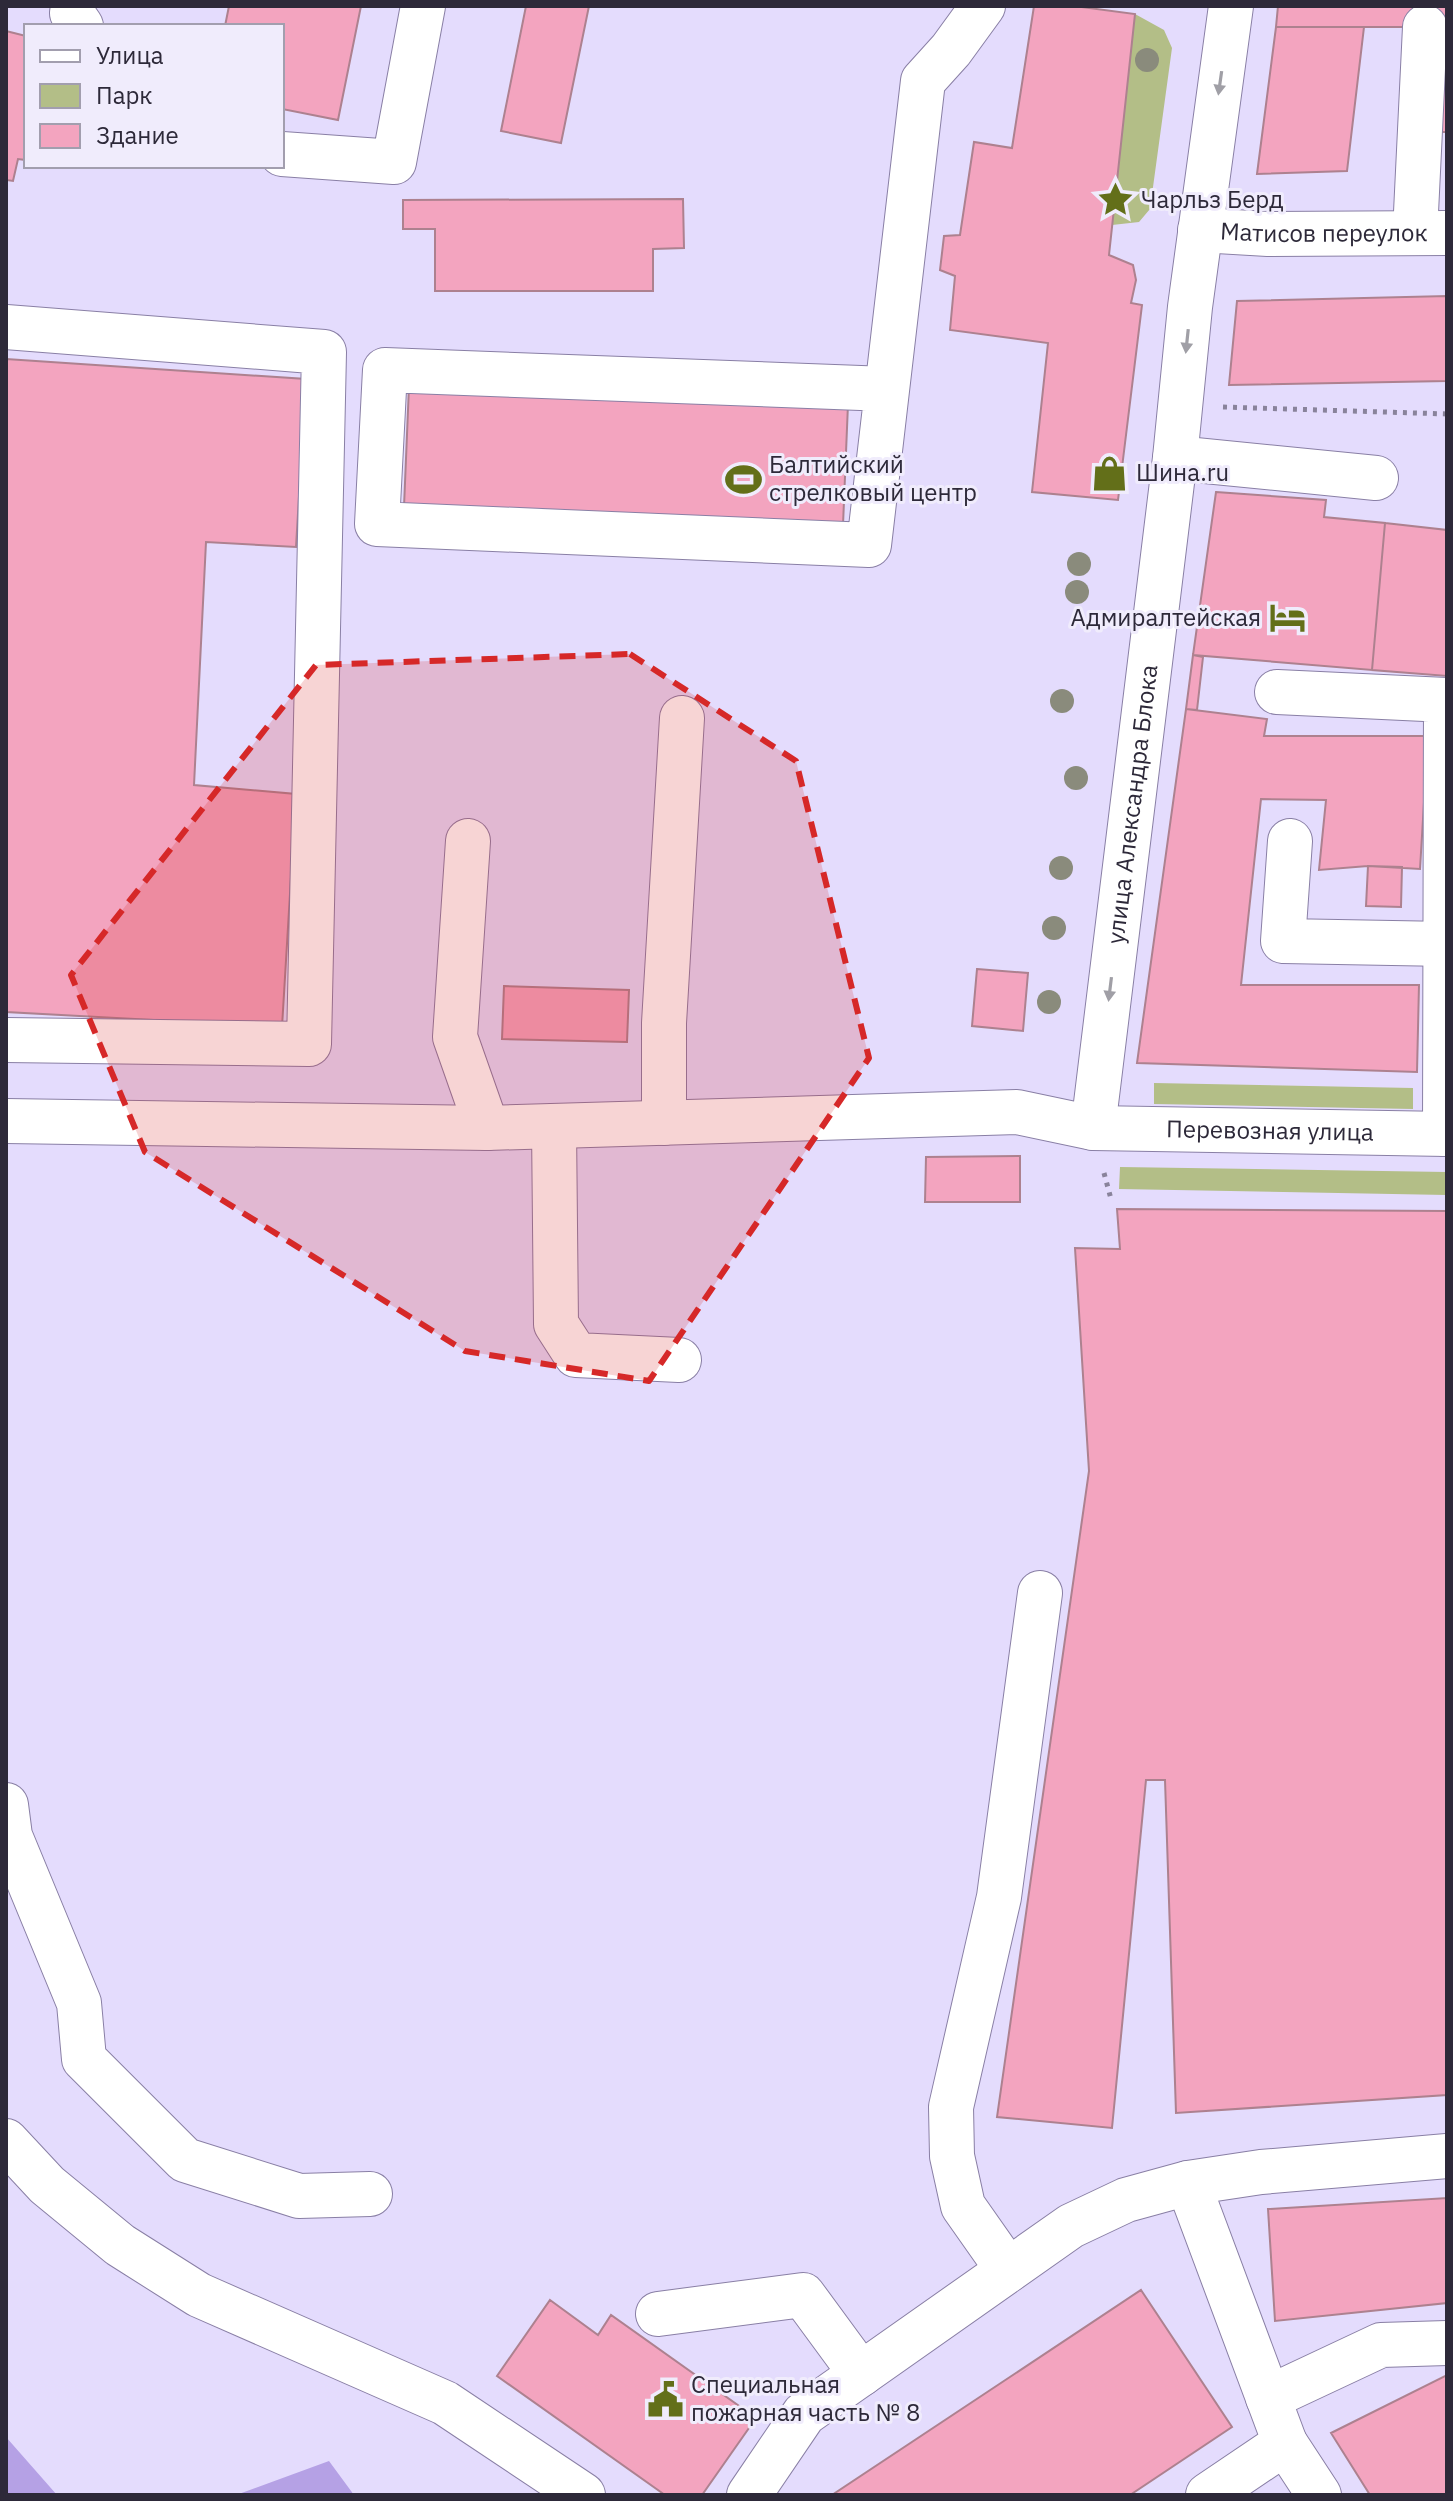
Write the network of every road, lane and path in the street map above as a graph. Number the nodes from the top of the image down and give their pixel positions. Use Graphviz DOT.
graph roads {
  1 [pos="73,6"];
  2 [pos="423,6"];
  3 [pos="983,6"];
  4 [pos="1231,6"];
  5 [pos="80,24"];
  6 [pos="1425,27"];
  7 [pos="284,154"];
  8 [pos="1200,230"];
  9 [pos="1431,233"];
  10 [pos="6,327"];
  11 [pos="887,389"];
  12 [pos="1214,407"];
  13 [pos="1447,414"];
  14 [pos="1175,458"];
  15 [pos="1376,478"];
  16 [pos="1277,692"];
  17 [pos="682,718"];
  18 [pos="468,841"];
  19 [pos="1290,841"];
  20 [pos="1445,944"];
  21 [pos="6,1040"];
  22 [pos="6,1121"];
  23 [pos="664,1123"];
  24 [pos="554,1126"];
  25 [pos="487,1128"];
  26 [pos="1093,1128"];
  27 [pos="1446,1134"];
  28 [pos="679,1360"];
  29 [pos="1040,1593"];
  30 [pos="6,1805"];
  31 [pos="6,2141"];
  32 [pos="1447,2156"];
  33 [pos="1188,2183"];
  34 [pos="370,2194"];
  35 [pos="1008,2270"];
  36 [pos="658,2314"];
  37 [pos="1447,2343"];
  38 [pos="861,2374"];
  39 [pos="1268,2398"];
  40 [pos="1285,2443"];
  41 [pos="583,2495"];
  42 [pos="749,2495"];
  43 [pos="1208,2495"];
  44 [pos="1319,2495"];
  1 -- 5 [label="street"];
  2 -- 7 [label="street"];
  3 -- 11 [label="street"];
  4 -- 8 [label="street, улица Александра Блока, one-way"];
  6 -- 9 [label="street"];
  8 -- 9 [label="street, Матисов переулок"];
  8 -- 14 [label="street, улица Александра Блока, one-way"];
  10 -- 21 [label="street"];
  11 -- 11 [label="street"];
  12 -- 13 [label="path"];
  14 -- 15 [label="street"];
  14 -- 26 [label="street, улица Александра Блока, one-way"];
  16 -- 20 [label="street"];
  17 -- 23 [label="street"];
  18 -- 25 [label="street"];
  19 -- 20 [label="street"];
  20 -- 27 [label="street"];
  22 -- 25 [label="street, Перевозная улица"];
  23 -- 24 [label="street, Перевозная улица"];
  23 -- 26 [label="street, Перевозная улица"];
  24 -- 25 [label="street, Перевозная улица"];
  24 -- 28 [label="street"];
  26 -- 27 [label="street, Перевозная улица"];
  29 -- 35 [label="street"];
  30 -- 34 [label="street"];
  31 -- 41 [label="street"];
  32 -- 33 [label="street"];
  33 -- 35 [label="street"];
  33 -- 39 [label="street"];
  35 -- 38 [label="street"];
  36 -- 38 [label="street"];
  37 -- 39 [label="street"];
  38 -- 42 [label="street"];
  39 -- 40 [label="street"];
  40 -- 43 [label="street"];
  40 -- 44 [label="street"];
}
